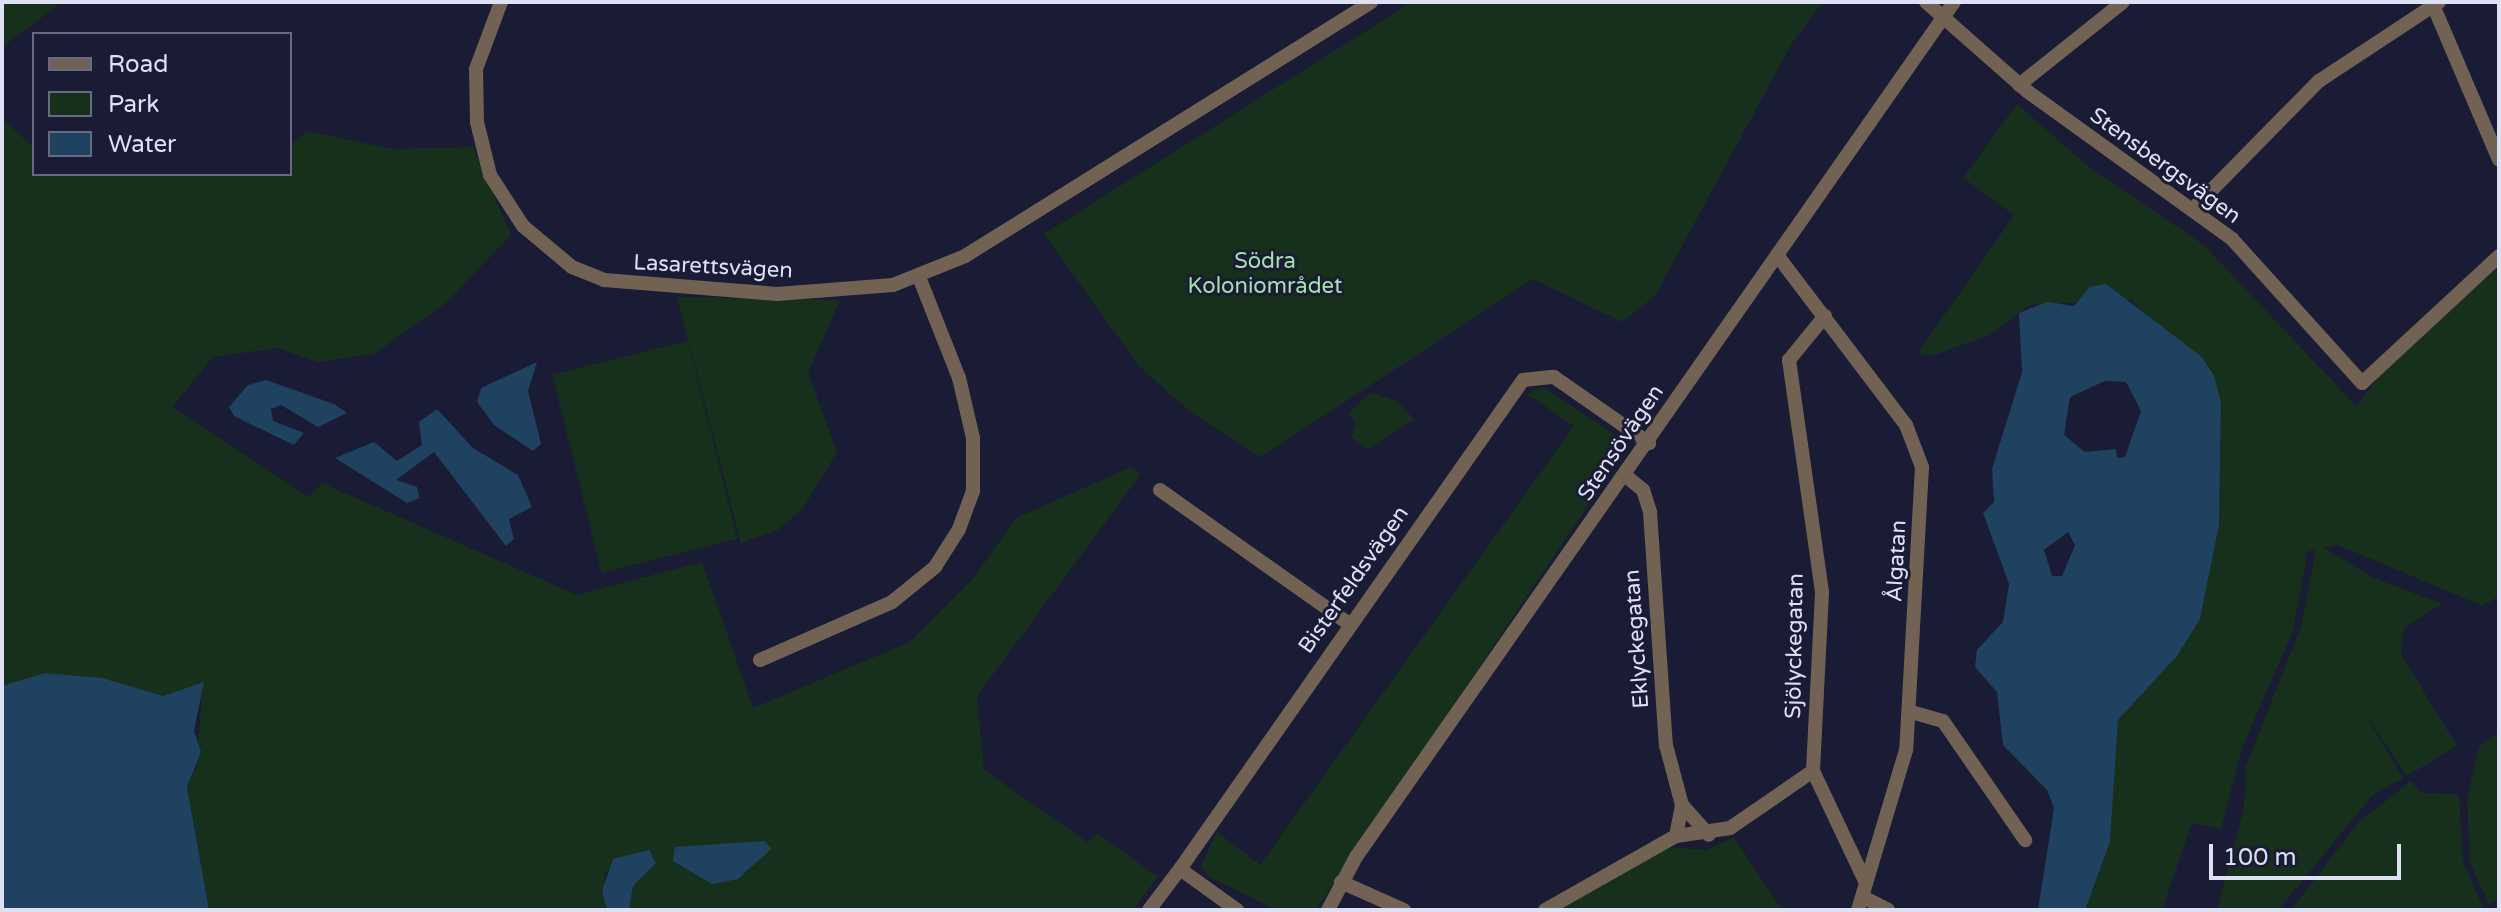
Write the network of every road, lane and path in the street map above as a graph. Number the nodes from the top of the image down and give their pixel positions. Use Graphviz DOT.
graph roads {
  1 [pos="501,2"];
  2 [pos="1371,2"];
  3 [pos="1926,2"];
  4 [pos="1954,2"];
  5 [pos="2123,2"];
  6 [pos="2436,4"];
  7 [pos="1943,17"];
  8 [pos="2019,85"];
  9 [pos="2499,160"];
  10 [pos="2193,209"];
  11 [pos="1777,255"];
  12 [pos="2499,256"];
  13 [pos="919,277"];
  14 [pos="1825,316"];
  15 [pos="1649,443"];
  16 [pos="1627,477"];
  17 [pos="1160,490"];
  18 [pos="1349,624"];
  19 [pos="760,660"];
  20 [pos="1911,712"];
  21 [pos="1813,771"];
  22 [pos="1682,805"];
  23 [pos="1709,835"];
  24 [pos="1676,836"];
  25 [pos="2025,840"];
  26 [pos="1180,869"];
  27 [pos="1341,882"];
  28 [pos="1862,897"];
  29 [pos="1149,910"];
  30 [pos="1237,910"];
  31 [pos="1328,910"];
  32 [pos="1404,910"];
  33 [pos="1545,910"];
  34 [pos="1888,910"];
  1 -- 13 [label="street, Lasarettsvägen"];
  2 -- 13 [label="street, Lasarettsvägen"];
  3 -- 7 [label="street, Stensbergsvägen"];
  4 -- 7 [label="street, Stensövägen"];
  5 -- 8 [label="street"];
  6 -- 9 [label="street"];
  6 -- 10 [label="street"];
  7 -- 8 [label="street, Stensbergsvägen"];
  7 -- 11 [label="street, Stensövägen"];
  8 -- 10 [label="street, Stensbergsvägen"];
  10 -- 12 [label="street, Stensbergsvägen"];
  11 -- 14 [label="street, Ålgatan"];
  11 -- 15 [label="street, Stensövägen"];
  13 -- 19 [label="street"];
  14 -- 20 [label="street, Ålgatan"];
  14 -- 21 [label="street, Sjölyckegatan"];
  15 -- 16 [label="street, Stensövägen"];
  15 -- 18 [label="street, Bisterfeldsvägen"];
  16 -- 22 [label="street, Eklyckegatan"];
  16 -- 27 [label="street, Stensövägen"];
  17 -- 18 [label="street"];
  18 -- 26 [label="street, Bisterfeldsvägen"];
  20 -- 25 [label="street"];
  20 -- 28 [label="street, Ålgatan"];
  21 -- 23 [label="street"];
  21 -- 28 [label="street, Sjölyckegatan"];
  22 -- 23 [label="street, Eklyckegatan"];
  22 -- 24 [label="street, Eklyckegatan"];
  23 -- 24 [label="street"];
  24 -- 33 [label="street"];
  26 -- 29 [label="street, Bisterfeldsvägen"];
  26 -- 30 [label="street"];
  27 -- 31 [label="street, Stensövägen"];
  27 -- 32 [label="street"];
  28 -- 34 [label="street"];
}
